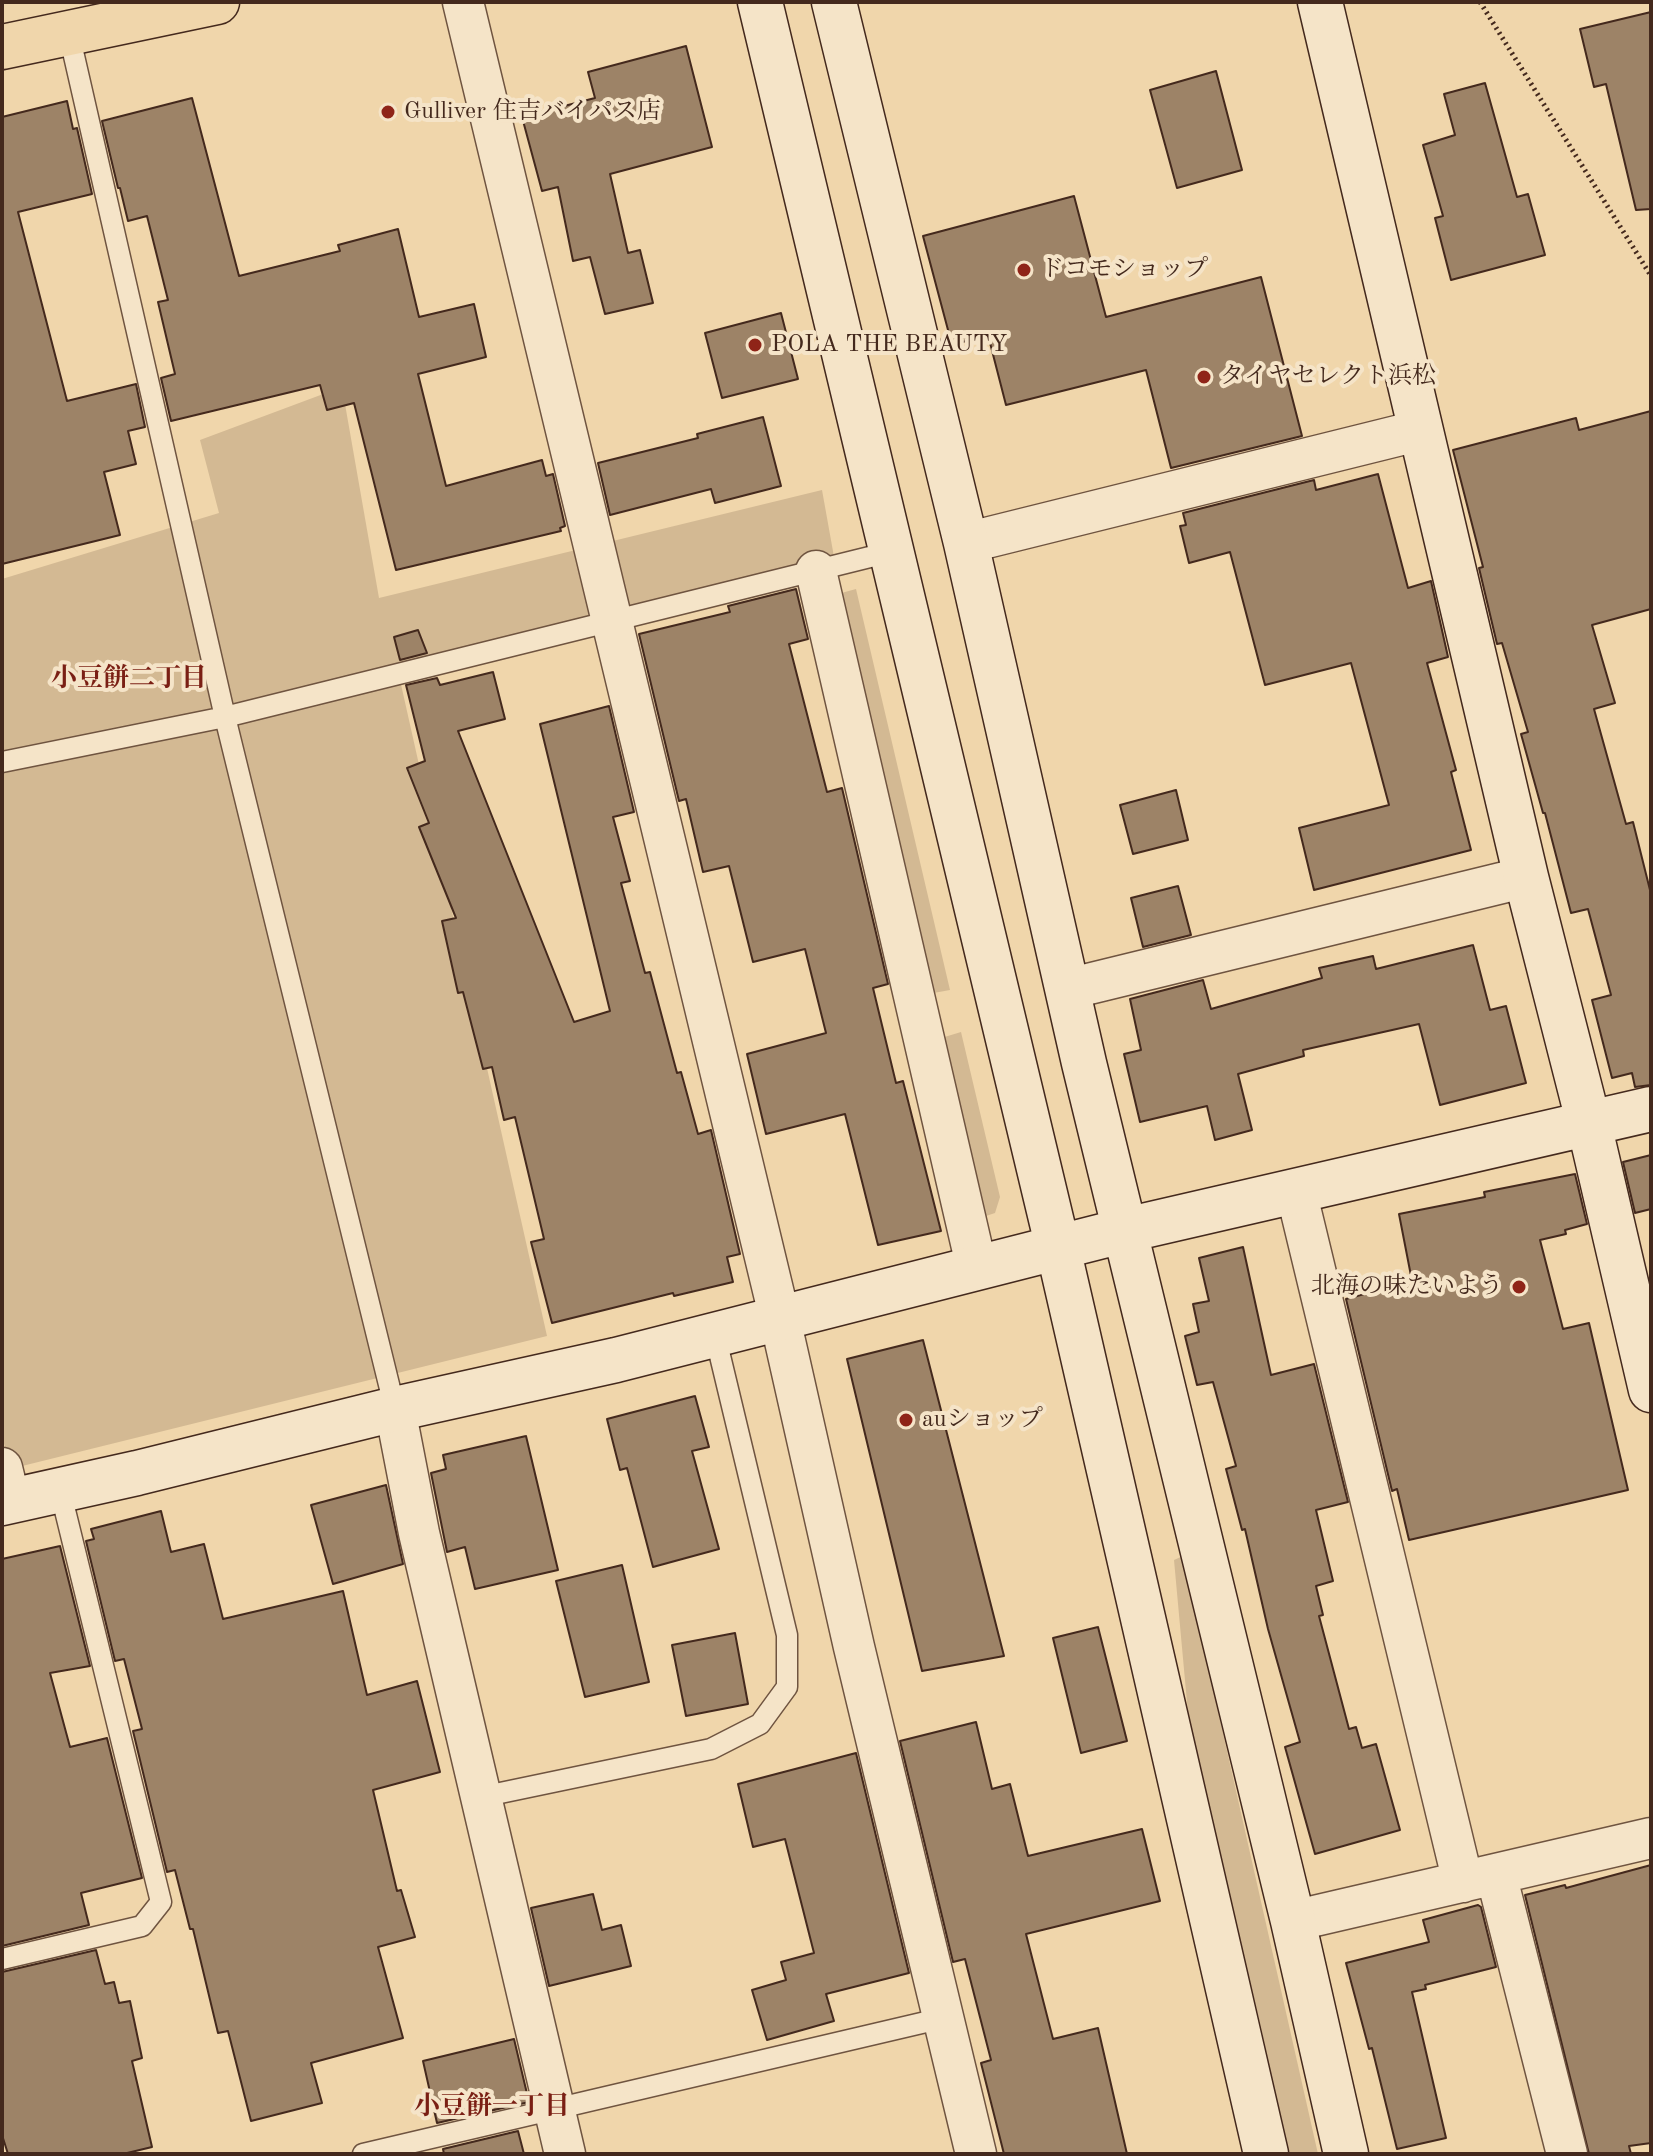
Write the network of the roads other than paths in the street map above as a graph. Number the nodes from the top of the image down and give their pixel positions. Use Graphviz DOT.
graph roads {
  1 [pos="217,2"];
  2 [pos="463,2"];
  3 [pos="760,2"];
  4 [pos="834,2"];
  5 [pos="1320,2"];
  6 [pos="69,34"];
  7 [pos="2,47"];
  8 [pos="1421,430"];
  9 [pos="966,543"];
  10 [pos="890,552"];
  11 [pos="816,571"];
  12 [pos="612,621"];
  13 [pos="225,717"];
  14 [pos="2,762"];
  15 [pos="1526,877"];
  16 [pos="1068,989"];
  17 [pos="1651,1109"];
  18 [pos="1589,1124"];
  19 [pos="1296,1191"];
  20 [pos="1126,1230"];
  21 [pos="1058,1248"];
  22 [pos="977,1269"];
  23 [pos="780,1319"];
  24 [pos="715,1335"];
  25 [pos="1651,1390"];
  26 [pos="395,1409"];
  27 [pos="60,1490"];
  28 [pos="5,1491"];
  29 [pos="481,1797"];
  30 [pos="1651,1838"];
  31 [pos="1480,1878"];
  32 [pos="1293,1921"];
  33 [pos="2,1959"];
  34 [pos="943,2018"];
  35 [pos="554,2109"];
  36 [pos="363,2154"];
  37 [pos="565,2154"];
  38 [pos="976,2154"];
  39 [pos="1266,2154"];
  40 [pos="1346,2154"];
  41 [pos="1567,2154"];
  1 -- 6 [label="highway"];
  2 -- 12 [label="street"];
  3 -- 10 [label="street"];
  4 -- 9 [label="street"];
  5 -- 8 [label="street"];
  6 -- 7 [label="highway"];
  6 -- 13 [label="lane"];
  8 -- 9 [label="street"];
  8 -- 15 [label="street"];
  9 -- 16 [label="street"];
  10 -- 11 [label="lane"];
  10 -- 21 [label="street"];
  11 -- 12 [label="lane"];
  11 -- 22 [label="street"];
  12 -- 13 [label="lane"];
  12 -- 23 [label="street"];
  13 -- 14 [label="lane"];
  13 -- 26 [label="lane"];
  15 -- 16 [label="street"];
  15 -- 18 [label="street"];
  16 -- 20 [label="street"];
  17 -- 18 [label="street"];
  18 -- 19 [label="street"];
  18 -- 25 [label="street"];
  19 -- 20 [label="street"];
  19 -- 31 [label="street"];
  20 -- 21 [label="street"];
  20 -- 32 [label="street"];
  21 -- 22 [label="street"];
  21 -- 39 [label="street"];
  22 -- 23 [label="street"];
  23 -- 24 [label="street"];
  23 -- 34 [label="street"];
  24 -- 26 [label="street"];
  24 -- 29 [label="lane"];
  26 -- 27 [label="street"];
  26 -- 29 [label="street"];
  27 -- 28 [label="street"];
  27 -- 33 [label="lane"];
  29 -- 35 [label="street"];
  30 -- 31 [label="street"];
  31 -- 32 [label="street"];
  31 -- 41 [label="street"];
  32 -- 40 [label="street"];
  34 -- 35 [label="lane"];
  34 -- 38 [label="street"];
  35 -- 36 [label="lane"];
  35 -- 37 [label="street"];
}
